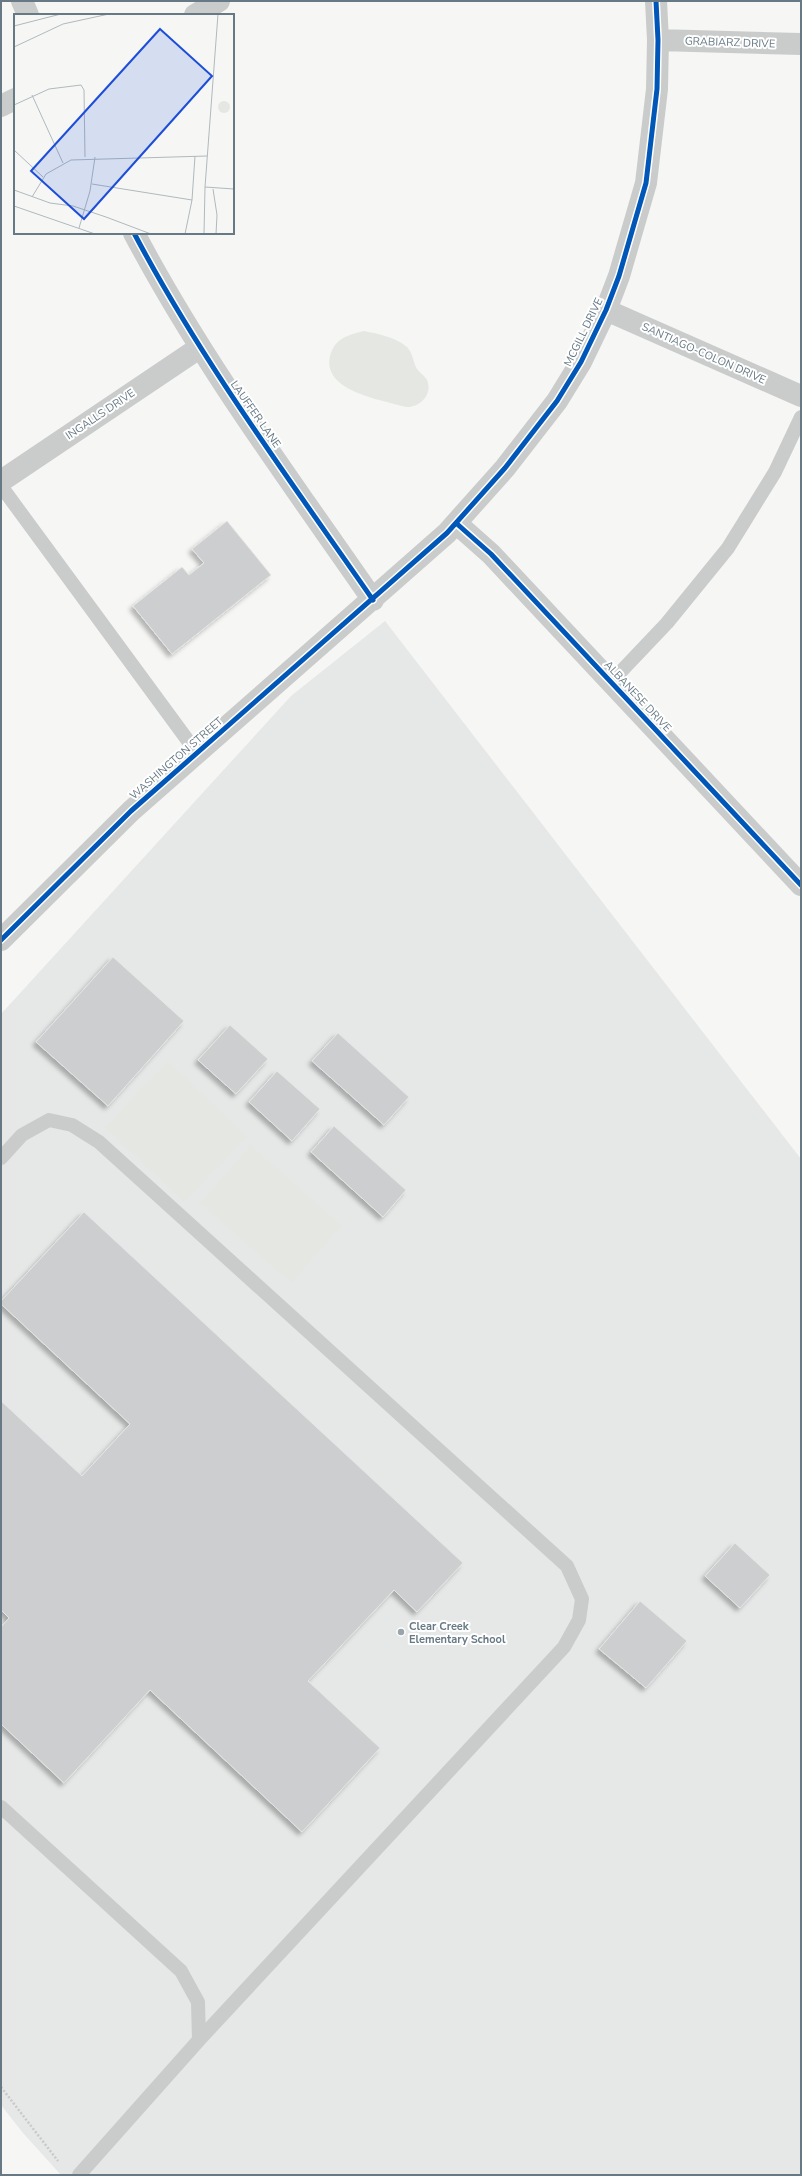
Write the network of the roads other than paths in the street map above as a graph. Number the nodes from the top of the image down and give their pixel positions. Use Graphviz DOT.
graph roads {
  1 [pos="22,1"];
  2 [pos="219,1"];
  3 [pos="656,1"];
  4 [pos="28,14"];
  5 [pos="197,14"];
  6 [pos="658,40"];
  7 [pos="801,44"];
  8 [pos="14,100"];
  9 [pos="1,106"];
  10 [pos="135,234"];
  11 [pos="606,310"];
  12 [pos="199,348"];
  13 [pos="801,396"];
  14 [pos="801,417"];
  15 [pos="1,481"];
  16 [pos="1,486"];
  17 [pos="456,523"];
  18 [pos="373,600"];
  19 [pos="611,682"];
  20 [pos="197,753"];
  21 [pos="801,885"];
  22 [pos="1,940"];
  23 [pos="1,1158"];
  24 [pos="1,1807"];
  25 [pos="199,2040"];
  26 [pos="80,2175"];
  1 -- 4 [label="street"];
  2 -- 5 [label="street"];
  3 -- 6 [label="street, MCGILL DRIVE"];
  6 -- 7 [label="street, GRABIARZ DRIVE"];
  6 -- 11 [label="street, MCGILL DRIVE"];
  8 -- 9 [label="street"];
  10 -- 12 [label="street, LAUFFER LANE"];
  11 -- 13 [label="street, SANTIAGO-COLON DRIVE"];
  11 -- 17 [label="street, MCGILL DRIVE"];
  12 -- 15 [label="street, INGALLS DRIVE"];
  12 -- 18 [label="street, LAUFFER LANE"];
  14 -- 19 [label="lane"];
  16 -- 20 [label="lane"];
  17 -- 18 [label="street, MCGILL DRIVE"];
  17 -- 19 [label="street, ALBANESE DRIVE"];
  18 -- 20 [label="street, WASHINGTON STREET"];
  19 -- 21 [label="street, ALBANESE DRIVE"];
  20 -- 22 [label="street, WASHINGTON STREET"];
  23 -- 25 [label="lane"];
  24 -- 25 [label="lane"];
  25 -- 26 [label="lane"];
}
